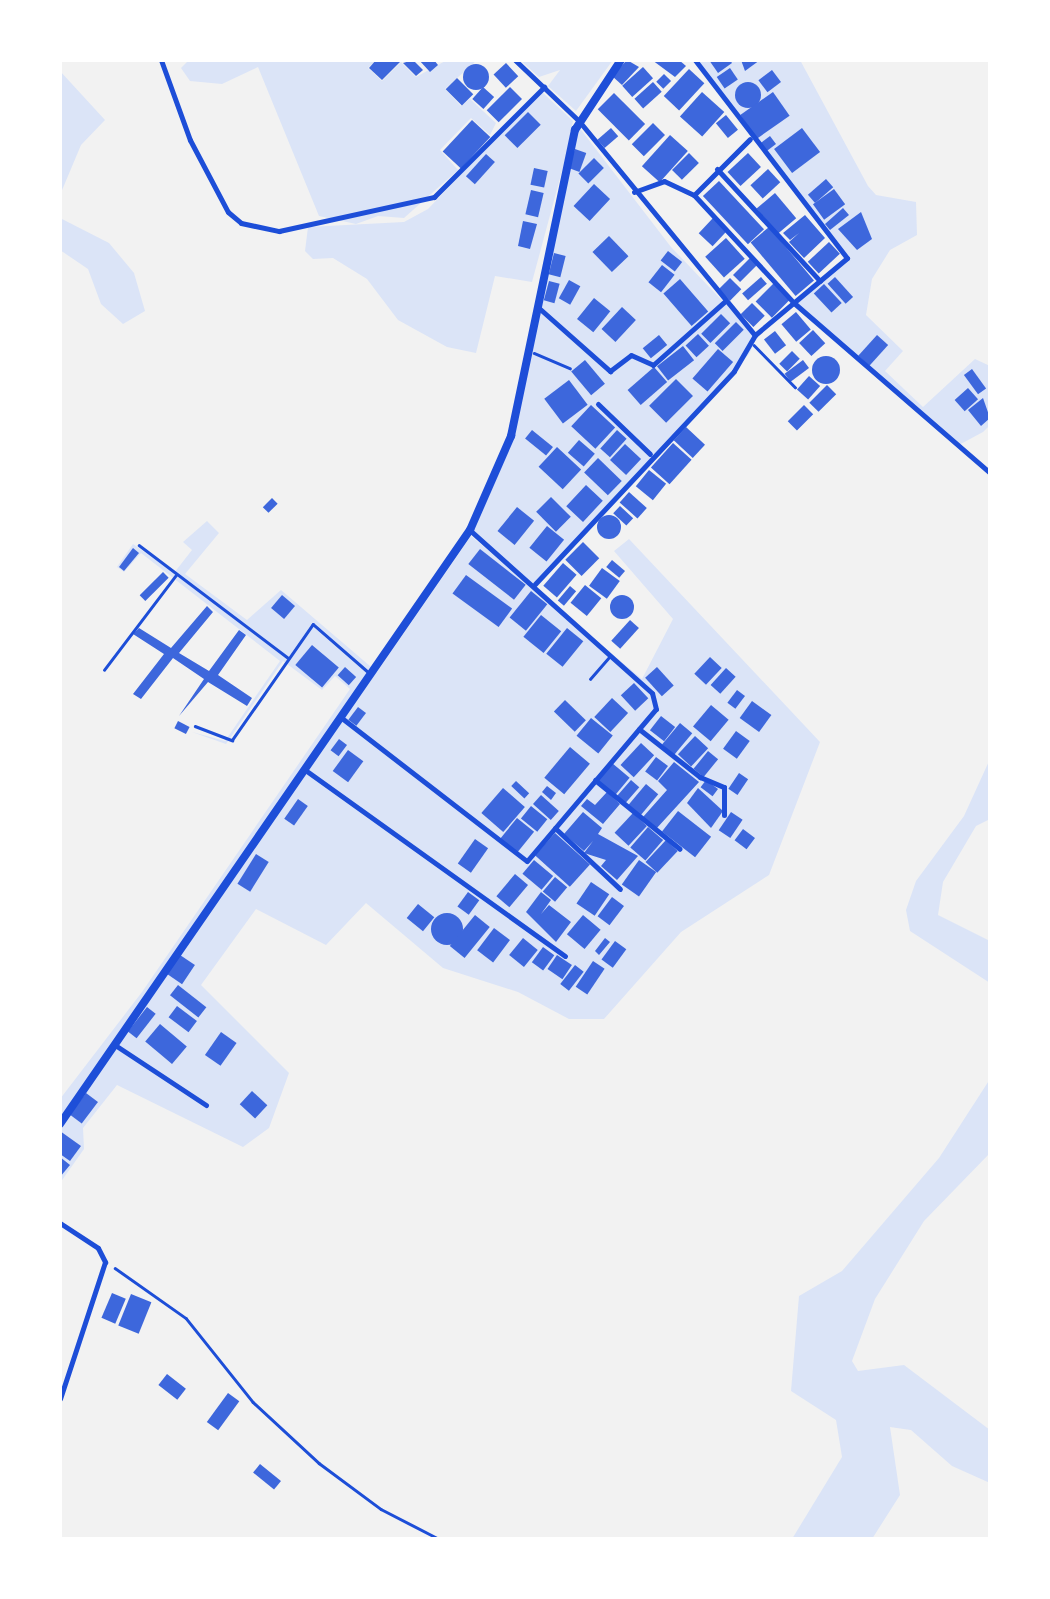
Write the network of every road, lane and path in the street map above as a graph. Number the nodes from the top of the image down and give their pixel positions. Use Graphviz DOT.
graph roads {
  1 [pos="161,60"];
  2 [pos="515,60"];
  3 [pos="621,60"];
  4 [pos="695,60"];
  5 [pos="544,87"];
  6 [pos="576,118"];
  7 [pos="750,140"];
  8 [pos="718,170"];
  9 [pos="634,192"];
  10 [pos="694,194"];
  11 [pos="820,281"];
  12 [pos="724,302"];
  13 [pos="794,304"];
  14 [pos="540,309"];
  15 [pos="755,335"];
  16 [pos="754,345"];
  17 [pos="532,352"];
  18 [pos="570,368"];
  19 [pos="795,387"];
  20 [pos="598,404"];
  21 [pos="651,454"];
  22 [pos="990,473"];
  23 [pos="470,530"];
  24 [pos="139,545"];
  25 [pos="176,574"];
  26 [pos="535,584"];
  27 [pos="611,655"];
  28 [pos="288,658"];
  29 [pos="104,670"];
  30 [pos="371,676"];
  31 [pos="590,679"];
  32 [pos="343,719"];
  33 [pos="195,726"];
  34 [pos="638,729"];
  35 [pos="308,772"];
  36 [pos="595,780"];
  37 [pos="724,816"];
  38 [pos="555,828"];
  39 [pos="680,850"];
  40 [pos="620,889"];
  41 [pos="565,956"];
  42 [pos="115,1045"];
  43 [pos="206,1105"];
  44 [pos="60,1124"];
  45 [pos="60,1223"];
  46 [pos="105,1262"];
  47 [pos="60,1399"];
  48 [pos="439,1539"];
  1 -- 5 [label="street"];
  2 -- 5 [label="street"];
  3 -- 6 [label="street"];
  4 -- 7 [label="street"];
  5 -- 6 [label="street"];
  6 -- 9 [label="street"];
  6 -- 14 [label="street"];
  7 -- 8 [label="street"];
  7 -- 11 [label="street"];
  8 -- 10 [label="street"];
  8 -- 11 [label="street"];
  9 -- 10 [label="street"];
  9 -- 12 [label="street"];
  10 -- 13 [label="street"];
  11 -- 13 [label="street"];
  12 -- 14 [label="street"];
  12 -- 15 [label="street"];
  13 -- 15 [label="street"];
  13 -- 22 [label="street"];
  14 -- 17 [label="street"];
  15 -- 16 [label="street"];
  16 -- 19 [label="lane"];
  16 -- 21 [label="street"];
  17 -- 18 [label="lane"];
  17 -- 23 [label="street"];
  20 -- 21 [label="street"];
  21 -- 26 [label="street"];
  23 -- 26 [label="street"];
  23 -- 30 [label="street"];
  24 -- 25 [label="lane"];
  25 -- 28 [label="lane"];
  25 -- 29 [label="lane"];
  26 -- 27 [label="street"];
  27 -- 31 [label="lane"];
  27 -- 34 [label="street"];
  28 -- 30 [label="lane"];
  28 -- 33 [label="lane"];
  30 -- 32 [label="street"];
  32 -- 35 [label="street"];
  32 -- 38 [label="street"];
  34 -- 36 [label="street"];
  34 -- 37 [label="street"];
  35 -- 41 [label="street"];
  35 -- 42 [label="street"];
  36 -- 38 [label="street"];
  36 -- 39 [label="street"];
  38 -- 40 [label="street"];
  42 -- 43 [label="street"];
  42 -- 44 [label="street"];
  45 -- 46 [label="street"];
  46 -- 47 [label="street"];
  46 -- 48 [label="path"];
}
